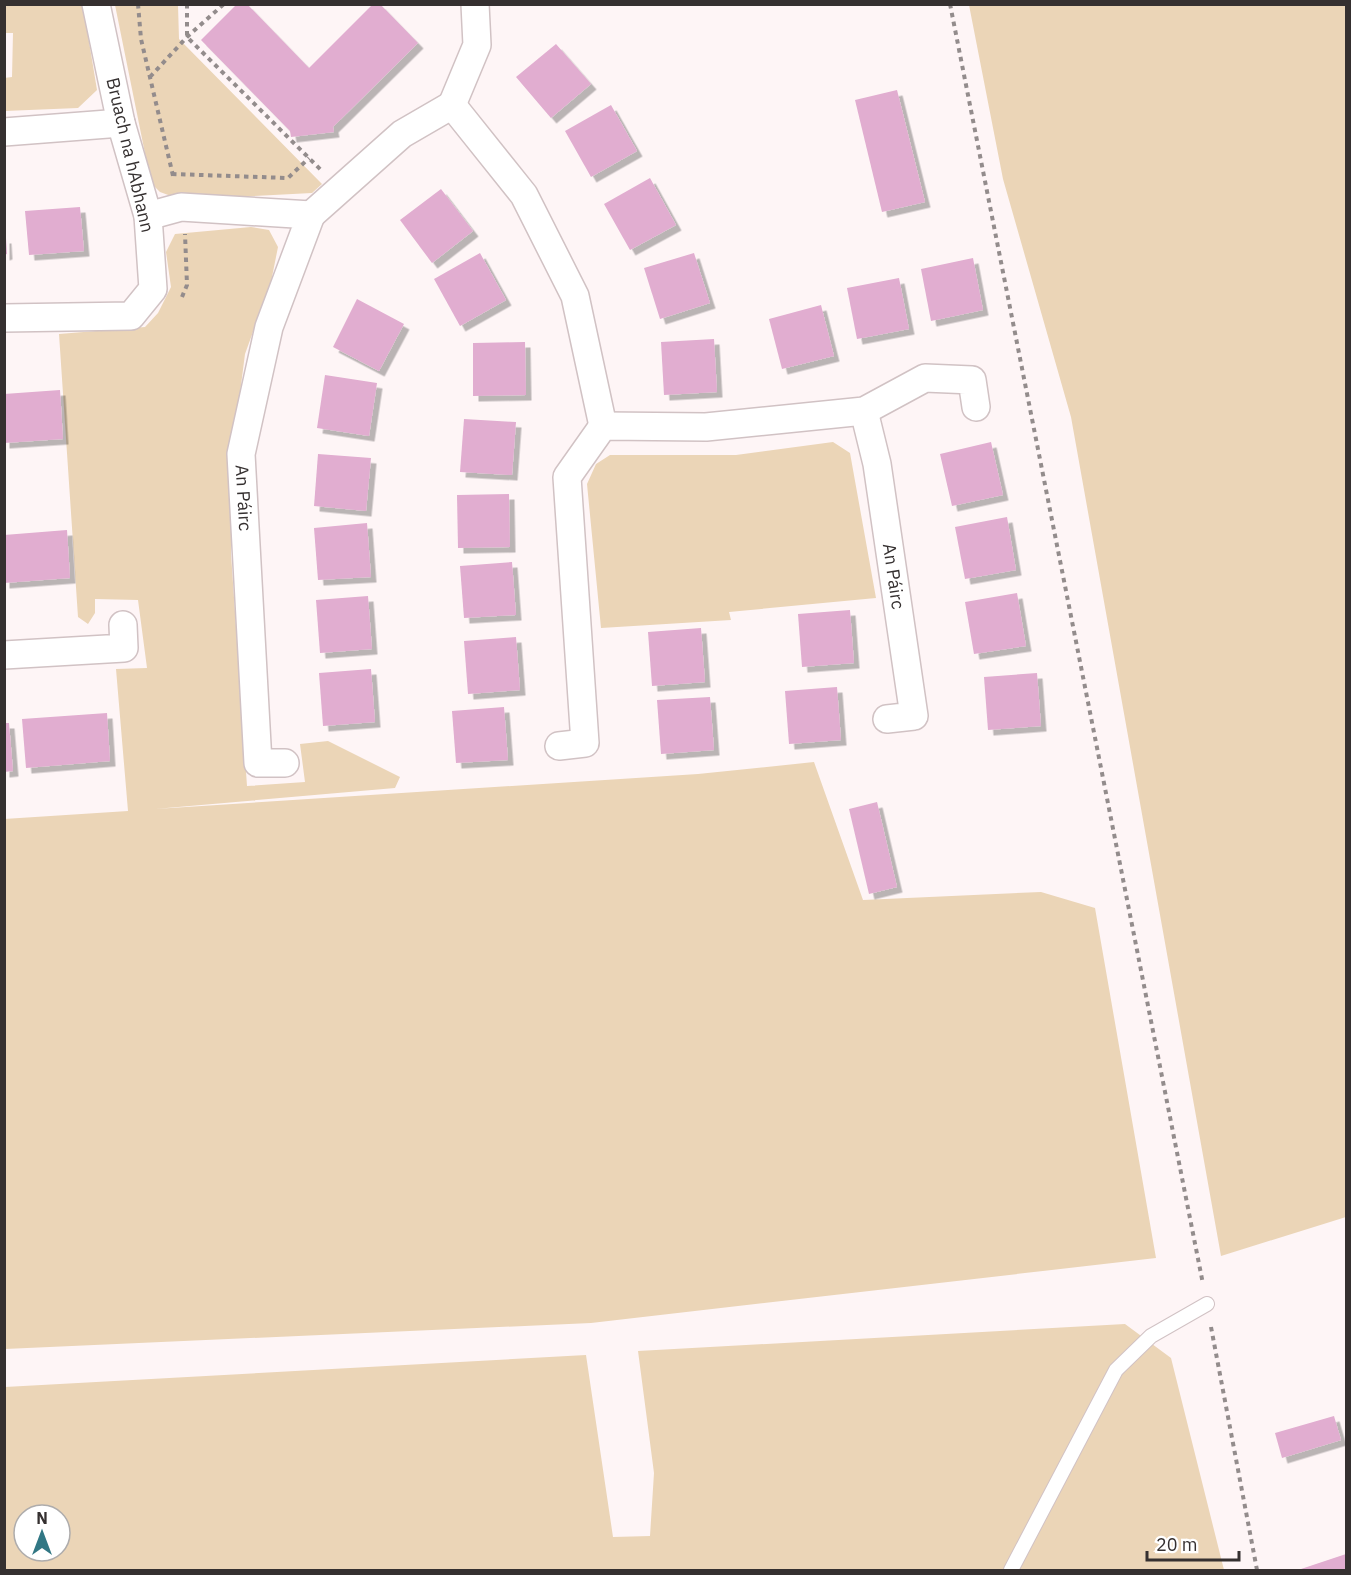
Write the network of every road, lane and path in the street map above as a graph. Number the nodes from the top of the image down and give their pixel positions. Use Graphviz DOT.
graph roads {
  1 [pos="96,4"];
  2 [pos="187,4"];
  3 [pos="224,4"];
  4 [pos="475,4"];
  5 [pos="950,4"];
  6 [pos="187,37"];
  7 [pos="150,78"];
  8 [pos="452,105"];
  9 [pos="121,123"];
  10 [pos="4,132"];
  11 [pos="309,158"];
  12 [pos="172,174"];
  13 [pos="340,189"];
  14 [pos="311,215"];
  15 [pos="148,216"];
  16 [pos="4,318"];
  17 [pos="976,407"];
  18 [pos="864,411"];
  19 [pos="603,426"];
  20 [pos="123,625"];
  21 [pos="4,655"];
  22 [pos="887,719"];
  23 [pos="559,746"];
  24 [pos="285,763"];
  25 [pos="1207,1304"];
  26 [pos="1011,1570"];
  27 [pos="1257,1570"];
  1 -- 9 [label="street, Bruach na hAbhann"];
  2 -- 6 [label="path"];
  3 -- 6 [label="path"];
  4 -- 8 [label="street"];
  5 -- 25 [label="path"];
  6 -- 7 [label="path"];
  6 -- 11 [label="path"];
  8 -- 13 [label="street, An Páirc"];
  8 -- 19 [label="street"];
  9 -- 10 [label="street"];
  9 -- 15 [label="street, Bruach na hAbhann"];
  11 -- 12 [label="path"];
  11 -- 13 [label="path"];
  13 -- 14 [label="street, An Páirc"];
  14 -- 15 [label="street"];
  14 -- 24 [label="street, An Páirc"];
  15 -- 16 [label="street, Bruach na hAbhann"];
  17 -- 18 [label="street"];
  18 -- 19 [label="street"];
  18 -- 22 [label="street, An Páirc"];
  19 -- 23 [label="street"];
  20 -- 21 [label="street"];
  25 -- 26 [label="lane"];
  25 -- 27 [label="path"];
}
